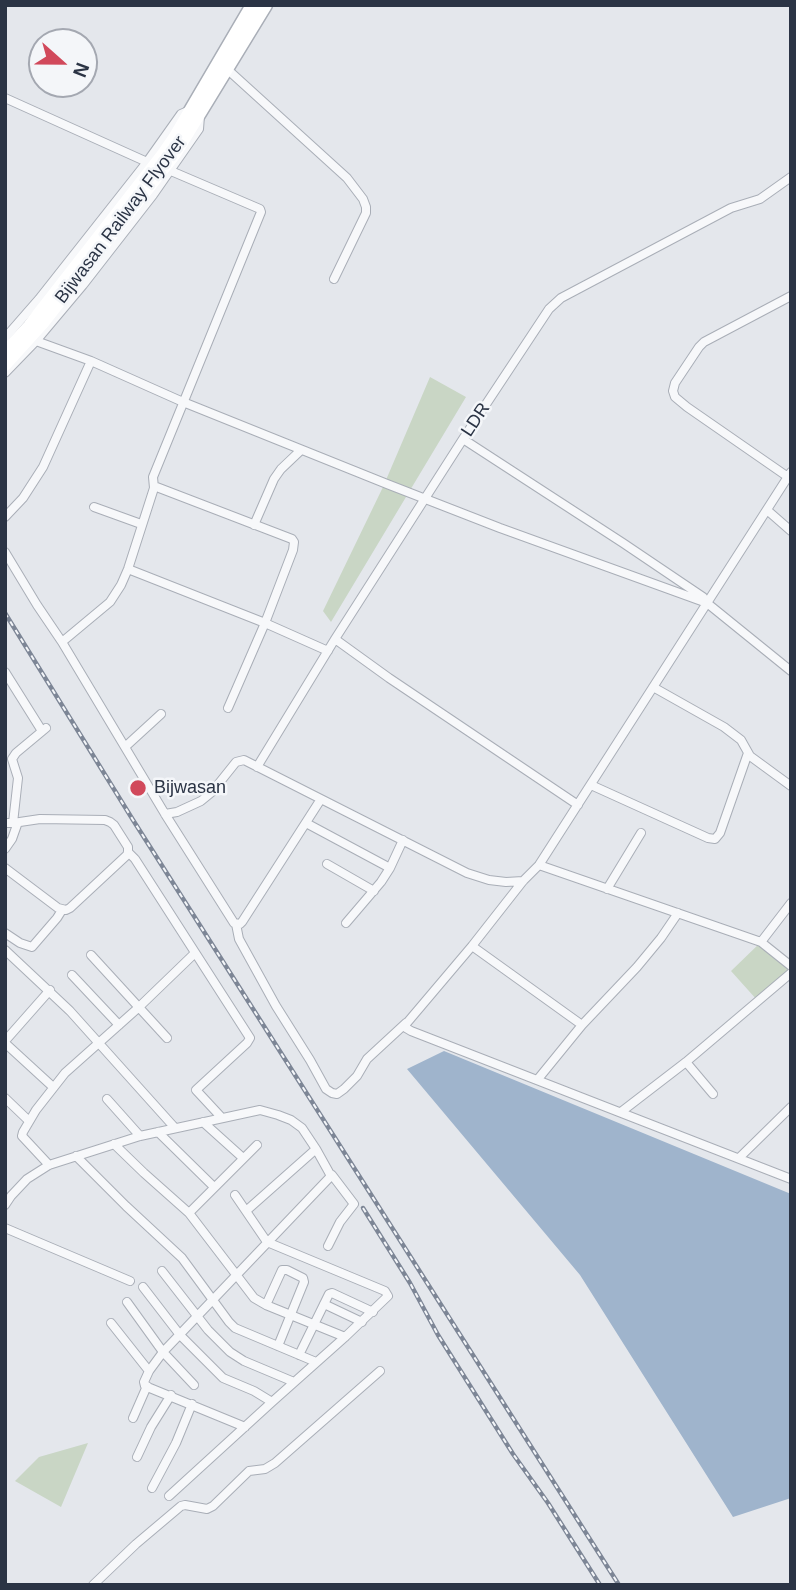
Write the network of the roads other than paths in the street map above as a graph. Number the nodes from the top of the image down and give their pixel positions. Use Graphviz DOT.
graph roads {
  1 [pos="252,5"];
  2 [pos="266,5"];
  3 [pos="231,50"];
  4 [pos="227,69"];
  5 [pos="5,98"];
  6 [pos="192,117"];
  7 [pos="147,162"];
  8 [pos="171,171"];
  9 [pos="791,177"];
  10 [pos="334,279"];
  11 [pos="791,296"];
  12 [pos="9,327"];
  13 [pos="5,338"];
  14 [pos="36,341"];
  15 [pos="5,352"];
  16 [pos="91,361"];
  17 [pos="5,365"];
  18 [pos="5,373"];
  19 [pos="183,402"];
  20 [pos="463,439"];
  21 [pos="301,450"];
  22 [pos="789,475"];
  23 [pos="154,486"];
  24 [pos="426,499"];
  25 [pos="94,507"];
  26 [pos="766,510"];
  27 [pos="5,517"];
  28 [pos="141,524"];
  29 [pos="254,525"];
  30 [pos="791,531"];
  31 [pos="5,552"];
  32 [pos="128,569"];
  33 [pos="707,603"];
  34 [pos="265,623"];
  35 [pos="335,639"];
  36 [pos="62,642"];
  37 [pos="328,650"];
  38 [pos="791,671"];
  39 [pos="5,672"];
  40 [pos="653,687"];
  41 [pos="228,708"];
  42 [pos="161,714"];
  43 [pos="125,747"];
  44 [pos="748,753"];
  45 [pos="257,766"];
  46 [pos="591,785"];
  47 [pos="791,786"];
  48 [pos="321,799"];
  49 [pos="578,805"];
  50 [pos="165,814"];
  51 [pos="12,823"];
  52 [pos="306,823"];
  53 [pos="641,833"];
  54 [pos="403,841"];
  55 [pos="5,849"];
  56 [pos="128,852"];
  57 [pos="327,864"];
  58 [pos="539,865"];
  59 [pos="390,868"];
  60 [pos="5,869"];
  61 [pos="523,881"];
  62 [pos="607,888"];
  63 [pos="374,891"];
  64 [pos="790,907"];
  65 [pos="62,910"];
  66 [pos="678,913"];
  67 [pos="346,923"];
  68 [pos="236,924"];
  69 [pos="5,933"];
  70 [pos="761,942"];
  71 [pos="472,946"];
  72 [pos="5,950"];
  73 [pos="195,953"];
  74 [pos="91,955"];
  75 [pos="791,966"];
  76 [pos="791,973"];
  77 [pos="72,975"];
  78 [pos="50,990"];
  79 [pos="138,1008"];
  80 [pos="406,1023"];
  81 [pos="119,1025"];
  82 [pos="582,1025"];
  83 [pos="167,1038"];
  84 [pos="100,1041"];
  85 [pos="5,1042"];
  86 [pos="686,1062"];
  87 [pos="538,1079"];
  88 [pos="53,1087"];
  89 [pos="713,1094"];
  90 [pos="5,1098"];
  91 [pos="107,1099"];
  92 [pos="791,1107"];
  93 [pos="621,1112"];
  94 [pos="222,1118"];
  95 [pos="29,1121"];
  96 [pos="203,1122"];
  97 [pos="175,1128"];
  98 [pos="158,1132"];
  99 [pos="140,1136"];
  100 [pos="114,1144"];
  101 [pos="257,1145"];
  102 [pos="317,1149"];
  103 [pos="76,1156"];
  104 [pos="243,1158"];
  105 [pos="738,1158"];
  106 [pos="49,1166"];
  107 [pos="332,1175"];
  108 [pos="791,1179"];
  109 [pos="214,1187"];
  110 [pos="8,1193"];
  111 [pos="234,1195"];
  112 [pos="5,1205"];
  113 [pos="246,1211"];
  114 [pos="189,1213"];
  115 [pos="5,1228"];
  116 [pos="267,1242"];
  117 [pos="328,1246"];
  118 [pos="162,1270"];
  119 [pos="236,1276"];
  120 [pos="130,1281"];
  121 [pos="143,1287"];
  122 [pos="213,1299"];
  123 [pos="127,1302"];
  124 [pos="324,1304"];
  125 [pos="266,1305"];
  126 [pos="373,1312"];
  127 [pos="290,1315"];
  128 [pos="198,1316"];
  129 [pos="362,1322"];
  130 [pos="111,1323"];
  131 [pos="315,1324"];
  132 [pos="180,1335"];
  133 [pos="345,1338"];
  134 [pos="278,1346"];
  135 [pos="163,1352"];
  136 [pos="299,1355"];
  137 [pos="316,1362"];
  138 [pos="149,1371"];
  139 [pos="380,1371"];
  140 [pos="294,1382"];
  141 [pos="194,1385"];
  142 [pos="147,1386"];
  143 [pos="171,1395"];
  144 [pos="272,1402"];
  145 [pos="192,1404"];
  146 [pos="133,1418"];
  147 [pos="244,1427"];
  148 [pos="137,1457"];
  149 [pos="152,1488"];
  150 [pos="169,1496"];
  151 [pos="93,1585"];
  1 -- 3 [label="main road"];
  2 -- 3 [label="main road"];
  3 -- 4 [label="main road, Bijwasan Railway Flyover"];
  3 -- 6 [label="main road"];
  4 -- 6 [label="main road, Bijwasan Railway Flyover"];
  4 -- 10 [label="street"];
  5 -- 7 [label="street"];
  6 -- 7 [label="street"];
  6 -- 8 [label="street"];
  6 -- 15 [label="main road, Bijwasan Railway Flyover"];
  6 -- 17 [label="main road, Bijwasan Railway Flyover"];
  7 -- 12 [label="street"];
  8 -- 14 [label="street"];
  8 -- 19 [label="street"];
  9 -- 20 [label="street, LDR"];
  11 -- 22 [label="street"];
  12 -- 13 [label="street"];
  14 -- 16 [label="street"];
  14 -- 18 [label="street"];
  16 -- 19 [label="street"];
  16 -- 27 [label="street"];
  19 -- 21 [label="street"];
  19 -- 23 [label="street"];
  20 -- 24 [label="street, LDR"];
  20 -- 33 [label="street"];
  21 -- 24 [label="street"];
  21 -- 29 [label="street"];
  22 -- 26 [label="street"];
  23 -- 28 [label="street"];
  23 -- 29 [label="street"];
  24 -- 33 [label="street"];
  24 -- 35 [label="street, LDR"];
  25 -- 28 [label="street"];
  26 -- 30 [label="street"];
  26 -- 33 [label="street"];
  28 -- 32 [label="street"];
  29 -- 34 [label="street"];
  31 -- 36 [label="street"];
  32 -- 34 [label="street"];
  32 -- 36 [label="street"];
  33 -- 38 [label="street"];
  33 -- 40 [label="street"];
  34 -- 37 [label="street"];
  34 -- 41 [label="street"];
  35 -- 37 [label="street, LDR"];
  35 -- 49 [label="street"];
  36 -- 43 [label="street"];
  37 -- 45 [label="street, LDR"];
  39 -- 51 [label="street"];
  40 -- 44 [label="street"];
  40 -- 46 [label="street"];
  42 -- 43 [label="street"];
  43 -- 50 [label="street"];
  44 -- 46 [label="street"];
  44 -- 47 [label="street"];
  45 -- 48 [label="street"];
  45 -- 50 [label="street"];
  46 -- 49 [label="street"];
  48 -- 52 [label="street"];
  48 -- 54 [label="street"];
  49 -- 58 [label="street"];
  50 -- 68 [label="street"];
  51 -- 55 [label="street"];
  51 -- 56 [label="street"];
  52 -- 59 [label="street"];
  52 -- 68 [label="street"];
  53 -- 62 [label="street"];
  54 -- 59 [label="street"];
  54 -- 61 [label="street"];
  56 -- 65 [label="street"];
  56 -- 73 [label="street"];
  57 -- 63 [label="street"];
  58 -- 61 [label="street"];
  58 -- 62 [label="street"];
  59 -- 63 [label="street"];
  60 -- 65 [label="street"];
  61 -- 71 [label="street"];
  62 -- 66 [label="street"];
  63 -- 67 [label="street"];
  64 -- 70 [label="street"];
  65 -- 69 [label="street"];
  66 -- 70 [label="street"];
  66 -- 82 [label="street"];
  68 -- 80 [label="street"];
  70 -- 75 [label="street"];
  71 -- 80 [label="street"];
  71 -- 82 [label="street"];
  72 -- 78 [label="street"];
  73 -- 79 [label="street"];
  73 -- 94 [label="street"];
  74 -- 79 [label="street"];
  76 -- 86 [label="street"];
  77 -- 81 [label="street"];
  78 -- 84 [label="street"];
  78 -- 85 [label="street"];
  79 -- 81 [label="street"];
  79 -- 83 [label="street"];
  80 -- 87 [label="street"];
  81 -- 84 [label="street"];
  82 -- 87 [label="street"];
  84 -- 88 [label="street"];
  84 -- 97 [label="street"];
  85 -- 88 [label="street"];
  86 -- 89 [label="street"];
  86 -- 93 [label="street"];
  87 -- 93 [label="street"];
  88 -- 95 [label="street"];
  90 -- 95 [label="street"];
  91 -- 99 [label="street"];
  92 -- 105 [label="street"];
  93 -- 105 [label="street"];
  94 -- 96 [label="street"];
  94 -- 102 [label="street"];
  95 -- 106 [label="street"];
  96 -- 97 [label="street"];
  96 -- 104 [label="street"];
  97 -- 98 [label="street"];
  98 -- 99 [label="street"];
  98 -- 109 [label="street"];
  99 -- 100 [label="street"];
  100 -- 103 [label="street"];
  100 -- 114 [label="street"];
  101 -- 104 [label="street"];
  102 -- 107 [label="street"];
  102 -- 113 [label="street"];
  103 -- 106 [label="street"];
  103 -- 122 [label="street"];
  104 -- 109 [label="street"];
  105 -- 108 [label="street"];
  106 -- 110 [label="street"];
  107 -- 116 [label="street"];
  107 -- 117 [label="street"];
  109 -- 114 [label="street"];
  110 -- 112 [label="street"];
  111 -- 113 [label="street"];
  113 -- 116 [label="street"];
  114 -- 119 [label="street"];
  115 -- 120 [label="street"];
  116 -- 119 [label="street"];
  116 -- 126 [label="street"];
  118 -- 128 [label="street"];
  119 -- 122 [label="street"];
  119 -- 125 [label="street"];
  121 -- 132 [label="street"];
  122 -- 128 [label="street"];
  122 -- 134 [label="street"];
  123 -- 135 [label="street"];
  124 -- 126 [label="street"];
  124 -- 129 [label="street"];
  124 -- 131 [label="street"];
  125 -- 127 [label="street"];
  125 -- 127 [label="street"];
  126 -- 129 [label="street"];
  127 -- 131 [label="street"];
  127 -- 134 [label="street"];
  128 -- 132 [label="street"];
  128 -- 140 [label="street"];
  129 -- 133 [label="street"];
  130 -- 138 [label="street"];
  131 -- 133 [label="street"];
  131 -- 136 [label="street"];
  132 -- 135 [label="street"];
  132 -- 144 [label="street"];
  133 -- 137 [label="street"];
  134 -- 136 [label="street"];
  135 -- 138 [label="street"];
  135 -- 141 [label="street"];
  136 -- 137 [label="street"];
  137 -- 140 [label="street"];
  138 -- 142 [label="street"];
  139 -- 151 [label="street"];
  140 -- 144 [label="street"];
  142 -- 143 [label="street"];
  142 -- 146 [label="street"];
  143 -- 145 [label="street"];
  143 -- 148 [label="street"];
  144 -- 147 [label="street"];
  145 -- 147 [label="street"];
  145 -- 149 [label="street"];
  147 -- 150 [label="street"];
}
